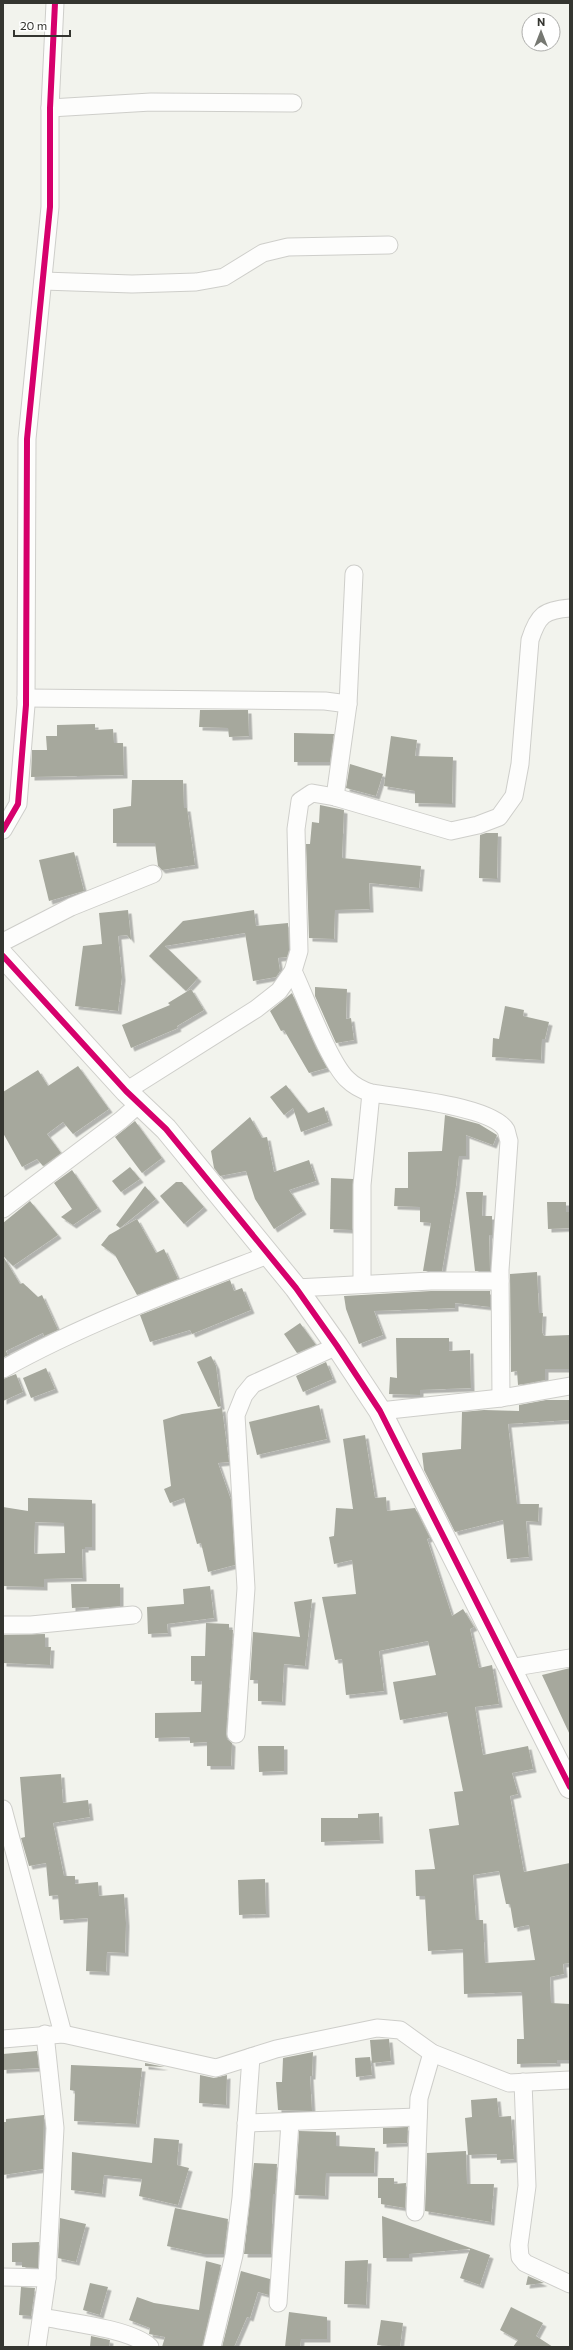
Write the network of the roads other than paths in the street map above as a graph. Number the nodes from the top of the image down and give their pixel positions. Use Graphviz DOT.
graph roads {
  1 [pos="55,3"];
  2 [pos="293,104"];
  3 [pos="50,108"];
  4 [pos="389,245"];
  5 [pos="43,281"];
  6 [pos="354,574"];
  7 [pos="570,608"];
  8 [pos="26,698"];
  9 [pos="348,704"];
  10 [pos="335,797"];
  11 [pos="3,830"];
  12 [pos="153,874"];
  13 [pos="3,942"];
  14 [pos="3,956"];
  15 [pos="293,971"];
  16 [pos="371,1094"];
  17 [pos="132,1098"];
  18 [pos="3,1209"];
  19 [pos="268,1254"];
  20 [pos="500,1281"];
  21 [pos="362,1284"];
  22 [pos="296,1288"];
  23 [pos="337,1346"];
  24 [pos="3,1369"];
  25 [pos="570,1386"];
  26 [pos="501,1398"];
  27 [pos="380,1411"];
  28 [pos="134,1615"];
  29 [pos="3,1625"];
  30 [pos="570,1658"];
  31 [pos="509,1668"];
  32 [pos="236,1734"];
  33 [pos="570,1786"];
  34 [pos="3,1809"];
  35 [pos="46,2034"];
  36 [pos="63,2034"];
  37 [pos="3,2039"];
  38 [pos="432,2052"];
  39 [pos="251,2057"];
  40 [pos="570,2080"];
  41 [pos="523,2082"];
  42 [pos="418,2117"];
  43 [pos="290,2122"];
  44 [pos="246,2123"];
  45 [pos="416,2212"];
  46 [pos="3,2278"];
  47 [pos="48,2278"];
  48 [pos="570,2284"];
  49 [pos="278,2303"];
  50 [pos="42,2317"];
  51 [pos="37,2347"];
  52 [pos="150,2347"];
  53 [pos="212,2347"];
  1 -- 3 [label="street"];
  2 -- 3 [label="street"];
  3 -- 5 [label="street"];
  4 -- 5 [label="street"];
  5 -- 8 [label="street"];
  6 -- 9 [label="street"];
  7 -- 10 [label="street"];
  8 -- 9 [label="street"];
  8 -- 11 [label="street"];
  9 -- 10 [label="street"];
  10 -- 15 [label="street"];
  12 -- 13 [label="street"];
  14 -- 17 [label="street"];
  15 -- 16 [label="street"];
  15 -- 17 [label="street"];
  16 -- 20 [label="street"];
  16 -- 21 [label="street"];
  17 -- 18 [label="street"];
  17 -- 19 [label="street"];
  19 -- 22 [label="street"];
  19 -- 24 [label="street"];
  20 -- 21 [label="street"];
  20 -- 26 [label="street"];
  21 -- 22 [label="street"];
  22 -- 23 [label="street"];
  23 -- 27 [label="street"];
  23 -- 32 [label="street"];
  25 -- 26 [label="street"];
  26 -- 27 [label="street"];
  27 -- 31 [label="street"];
  28 -- 29 [label="street"];
  30 -- 31 [label="street"];
  31 -- 33 [label="street"];
  34 -- 36 [label="street"];
  35 -- 36 [label="street"];
  35 -- 37 [label="street"];
  35 -- 47 [label="street"];
  36 -- 39 [label="street"];
  38 -- 39 [label="street"];
  38 -- 41 [label="street"];
  38 -- 42 [label="street"];
  39 -- 44 [label="street"];
  40 -- 41 [label="street"];
  41 -- 48 [label="street"];
  42 -- 43 [label="street"];
  42 -- 45 [label="street"];
  43 -- 44 [label="street"];
  43 -- 49 [label="street"];
  44 -- 53 [label="street"];
  46 -- 47 [label="street"];
  47 -- 50 [label="street"];
  50 -- 51 [label="street"];
  50 -- 52 [label="street"];
}
